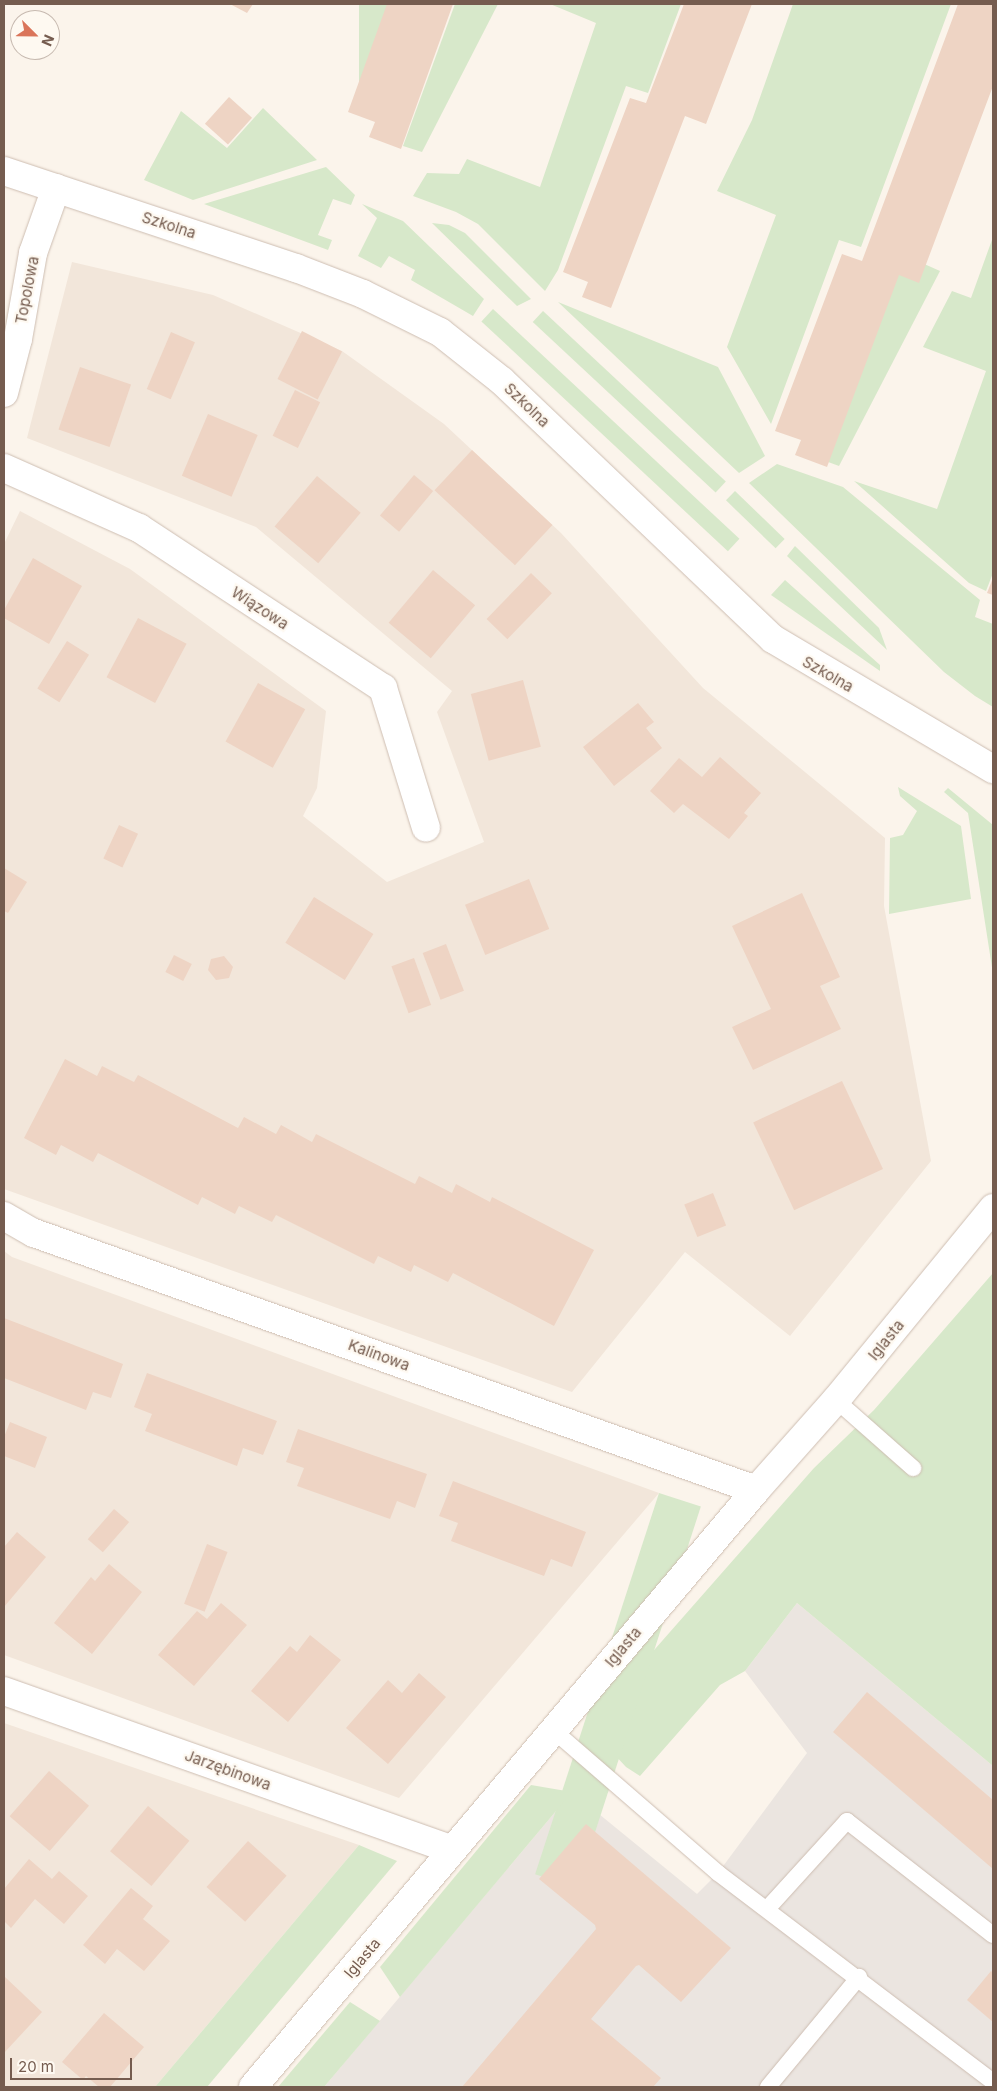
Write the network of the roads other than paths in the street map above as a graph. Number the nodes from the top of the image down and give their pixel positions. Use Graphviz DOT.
graph roads {
  1 [pos="4,171"];
  2 [pos="56,188"];
  3 [pos="4,393"];
  4 [pos="4,468"];
  5 [pos="988,769"];
  6 [pos="426,828"];
  7 [pos="993,1208"];
  8 [pos="4,1216"];
  9 [pos="836,1400"];
  10 [pos="913,1468"];
  11 [pos="756,1490"];
  12 [pos="4,1690"];
  13 [pos="553,1730"];
  14 [pos="452,1850"];
  15 [pos="767,1909"];
  16 [pos="993,1935"];
  17 [pos="859,1978"];
  18 [pos="993,2082"];
  19 [pos="253,2087"];
  20 [pos="768,2087"];
  1 -- 2 [label="street, Szkolna"];
  2 -- 3 [label="street, Topolowa"];
  2 -- 5 [label="street, Szkolna"];
  4 -- 6 [label="street, Wiązowa"];
  7 -- 9 [label="street, Iglasta"];
  8 -- 11 [label="street, Kalinowa"];
  9 -- 10 [label="lane"];
  9 -- 11 [label="street, Iglasta"];
  11 -- 13 [label="street, Iglasta"];
  12 -- 14 [label="street, Jarzębinowa"];
  13 -- 14 [label="street, Iglasta"];
  13 -- 15 [label="lane"];
  14 -- 19 [label="street, Iglasta"];
  15 -- 16 [label="lane"];
  15 -- 17 [label="lane"];
  17 -- 18 [label="lane"];
  17 -- 20 [label="lane"];
}
